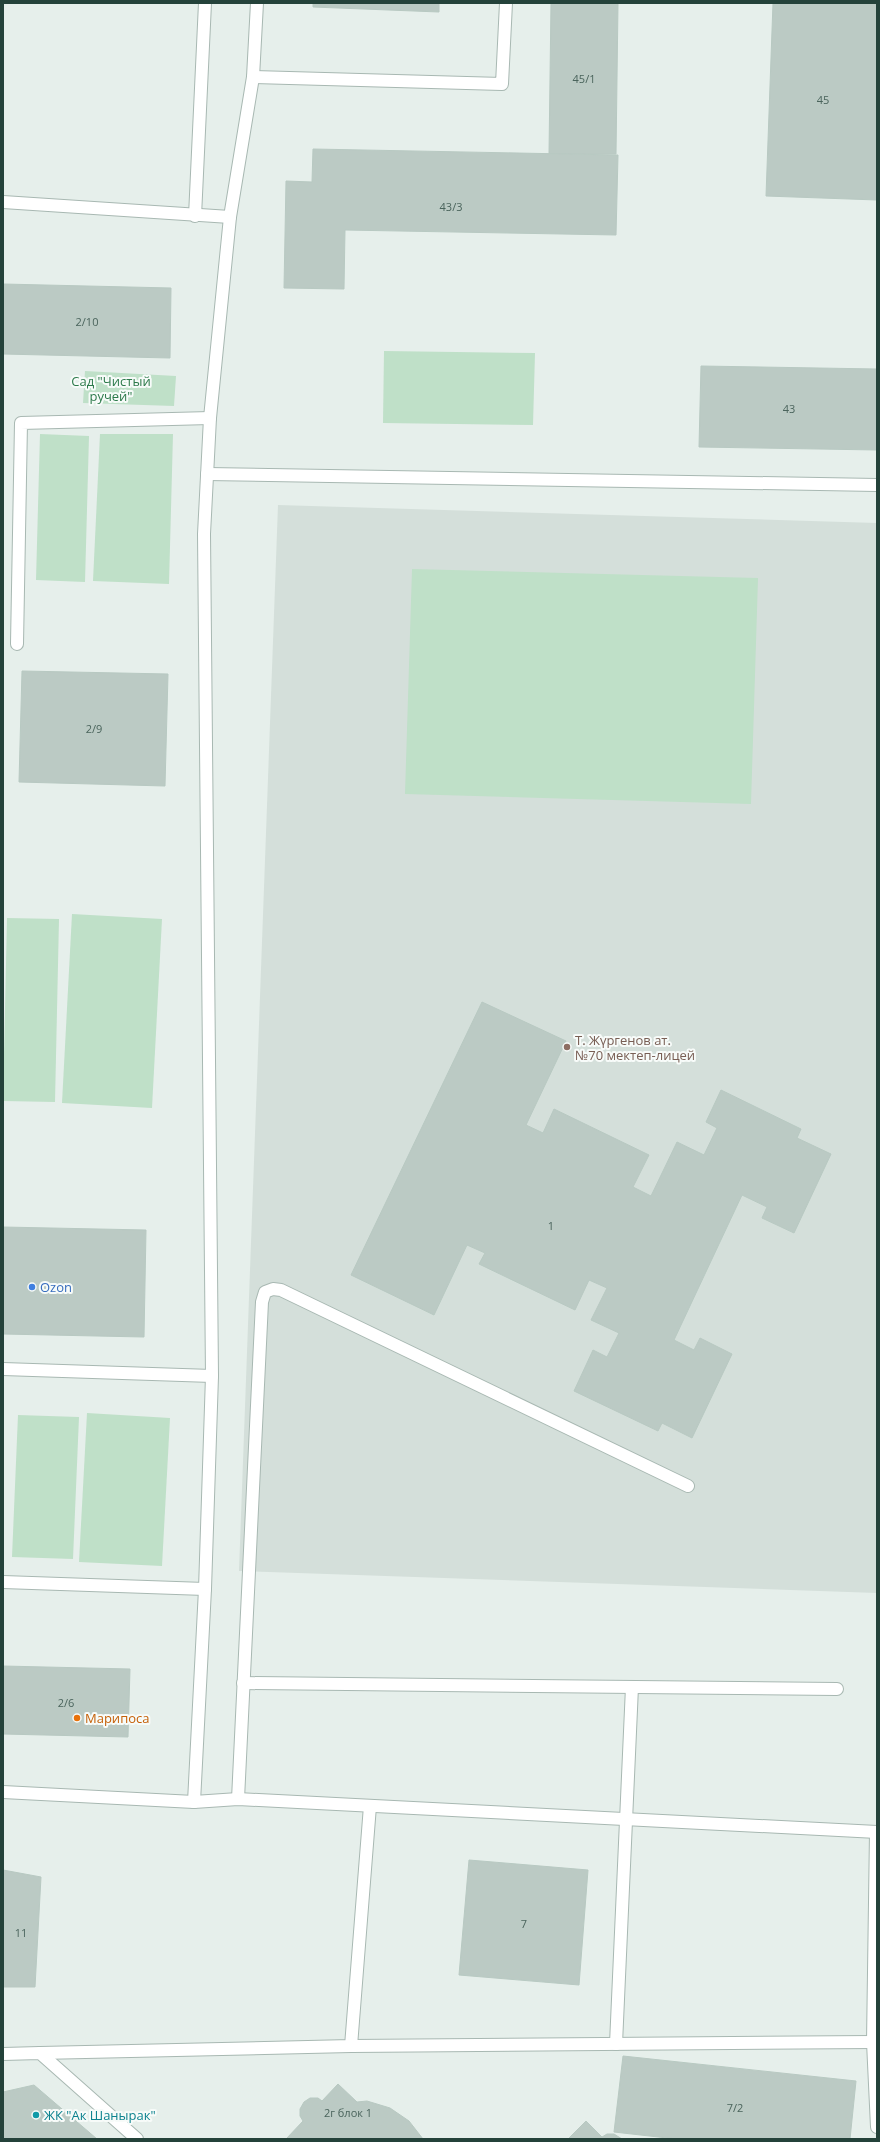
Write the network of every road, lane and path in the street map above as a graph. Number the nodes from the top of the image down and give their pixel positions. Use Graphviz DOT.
graph roads {
  1 [pos="205,3"];
  2 [pos="257,3"];
  3 [pos="506,3"];
  4 [pos="253,77"];
  5 [pos="3,202"];
  6 [pos="195,216"];
  7 [pos="230,217"];
  8 [pos="210,418"];
  9 [pos="207,474"];
  10 [pos="877,485"];
  11 [pos="17,644"];
  12 [pos="3,1369"];
  13 [pos="212,1376"];
  14 [pos="688,1486"];
  15 [pos="3,1582"];
  16 [pos="206,1589"];
  17 [pos="243,1683"];
  18 [pos="632,1687"];
  19 [pos="837,1689"];
  20 [pos="3,1792"];
  21 [pos="238,1799"];
  22 [pos="194,1802"];
  23 [pos="370,1806"];
  24 [pos="625,1819"];
  25 [pos="876,1832"];
  26 [pos="873,2042"];
  27 [pos="616,2044"];
  28 [pos="351,2046"];
  29 [pos="40,2053"];
  30 [pos="3,2054"];
  31 [pos="877,2127"];
  32 [pos="137,2139"];
  1 -- 6 [label="street"];
  2 -- 4 [label="street"];
  3 -- 4 [label="street"];
  4 -- 7 [label="street"];
  5 -- 6 [label="street"];
  6 -- 7 [label="street"];
  7 -- 8 [label="street"];
  8 -- 9 [label="street"];
  8 -- 11 [label="street"];
  9 -- 10 [label="street"];
  9 -- 13 [label="street"];
  12 -- 13 [label="street"];
  13 -- 16 [label="street"];
  14 -- 17 [label="street"];
  15 -- 16 [label="street"];
  16 -- 22 [label="street"];
  17 -- 18 [label="street"];
  17 -- 21 [label="street"];
  18 -- 19 [label="street"];
  18 -- 24 [label="street"];
  20 -- 22 [label="street"];
  21 -- 22 [label="street"];
  21 -- 23 [label="street"];
  23 -- 24 [label="street"];
  23 -- 28 [label="street"];
  24 -- 25 [label="street"];
  24 -- 27 [label="street"];
  25 -- 26 [label="street"];
  26 -- 27 [label="street"];
  26 -- 31 [label="street"];
  27 -- 28 [label="street"];
  28 -- 29 [label="street"];
  29 -- 30 [label="street"];
  29 -- 32 [label="street"];
}
